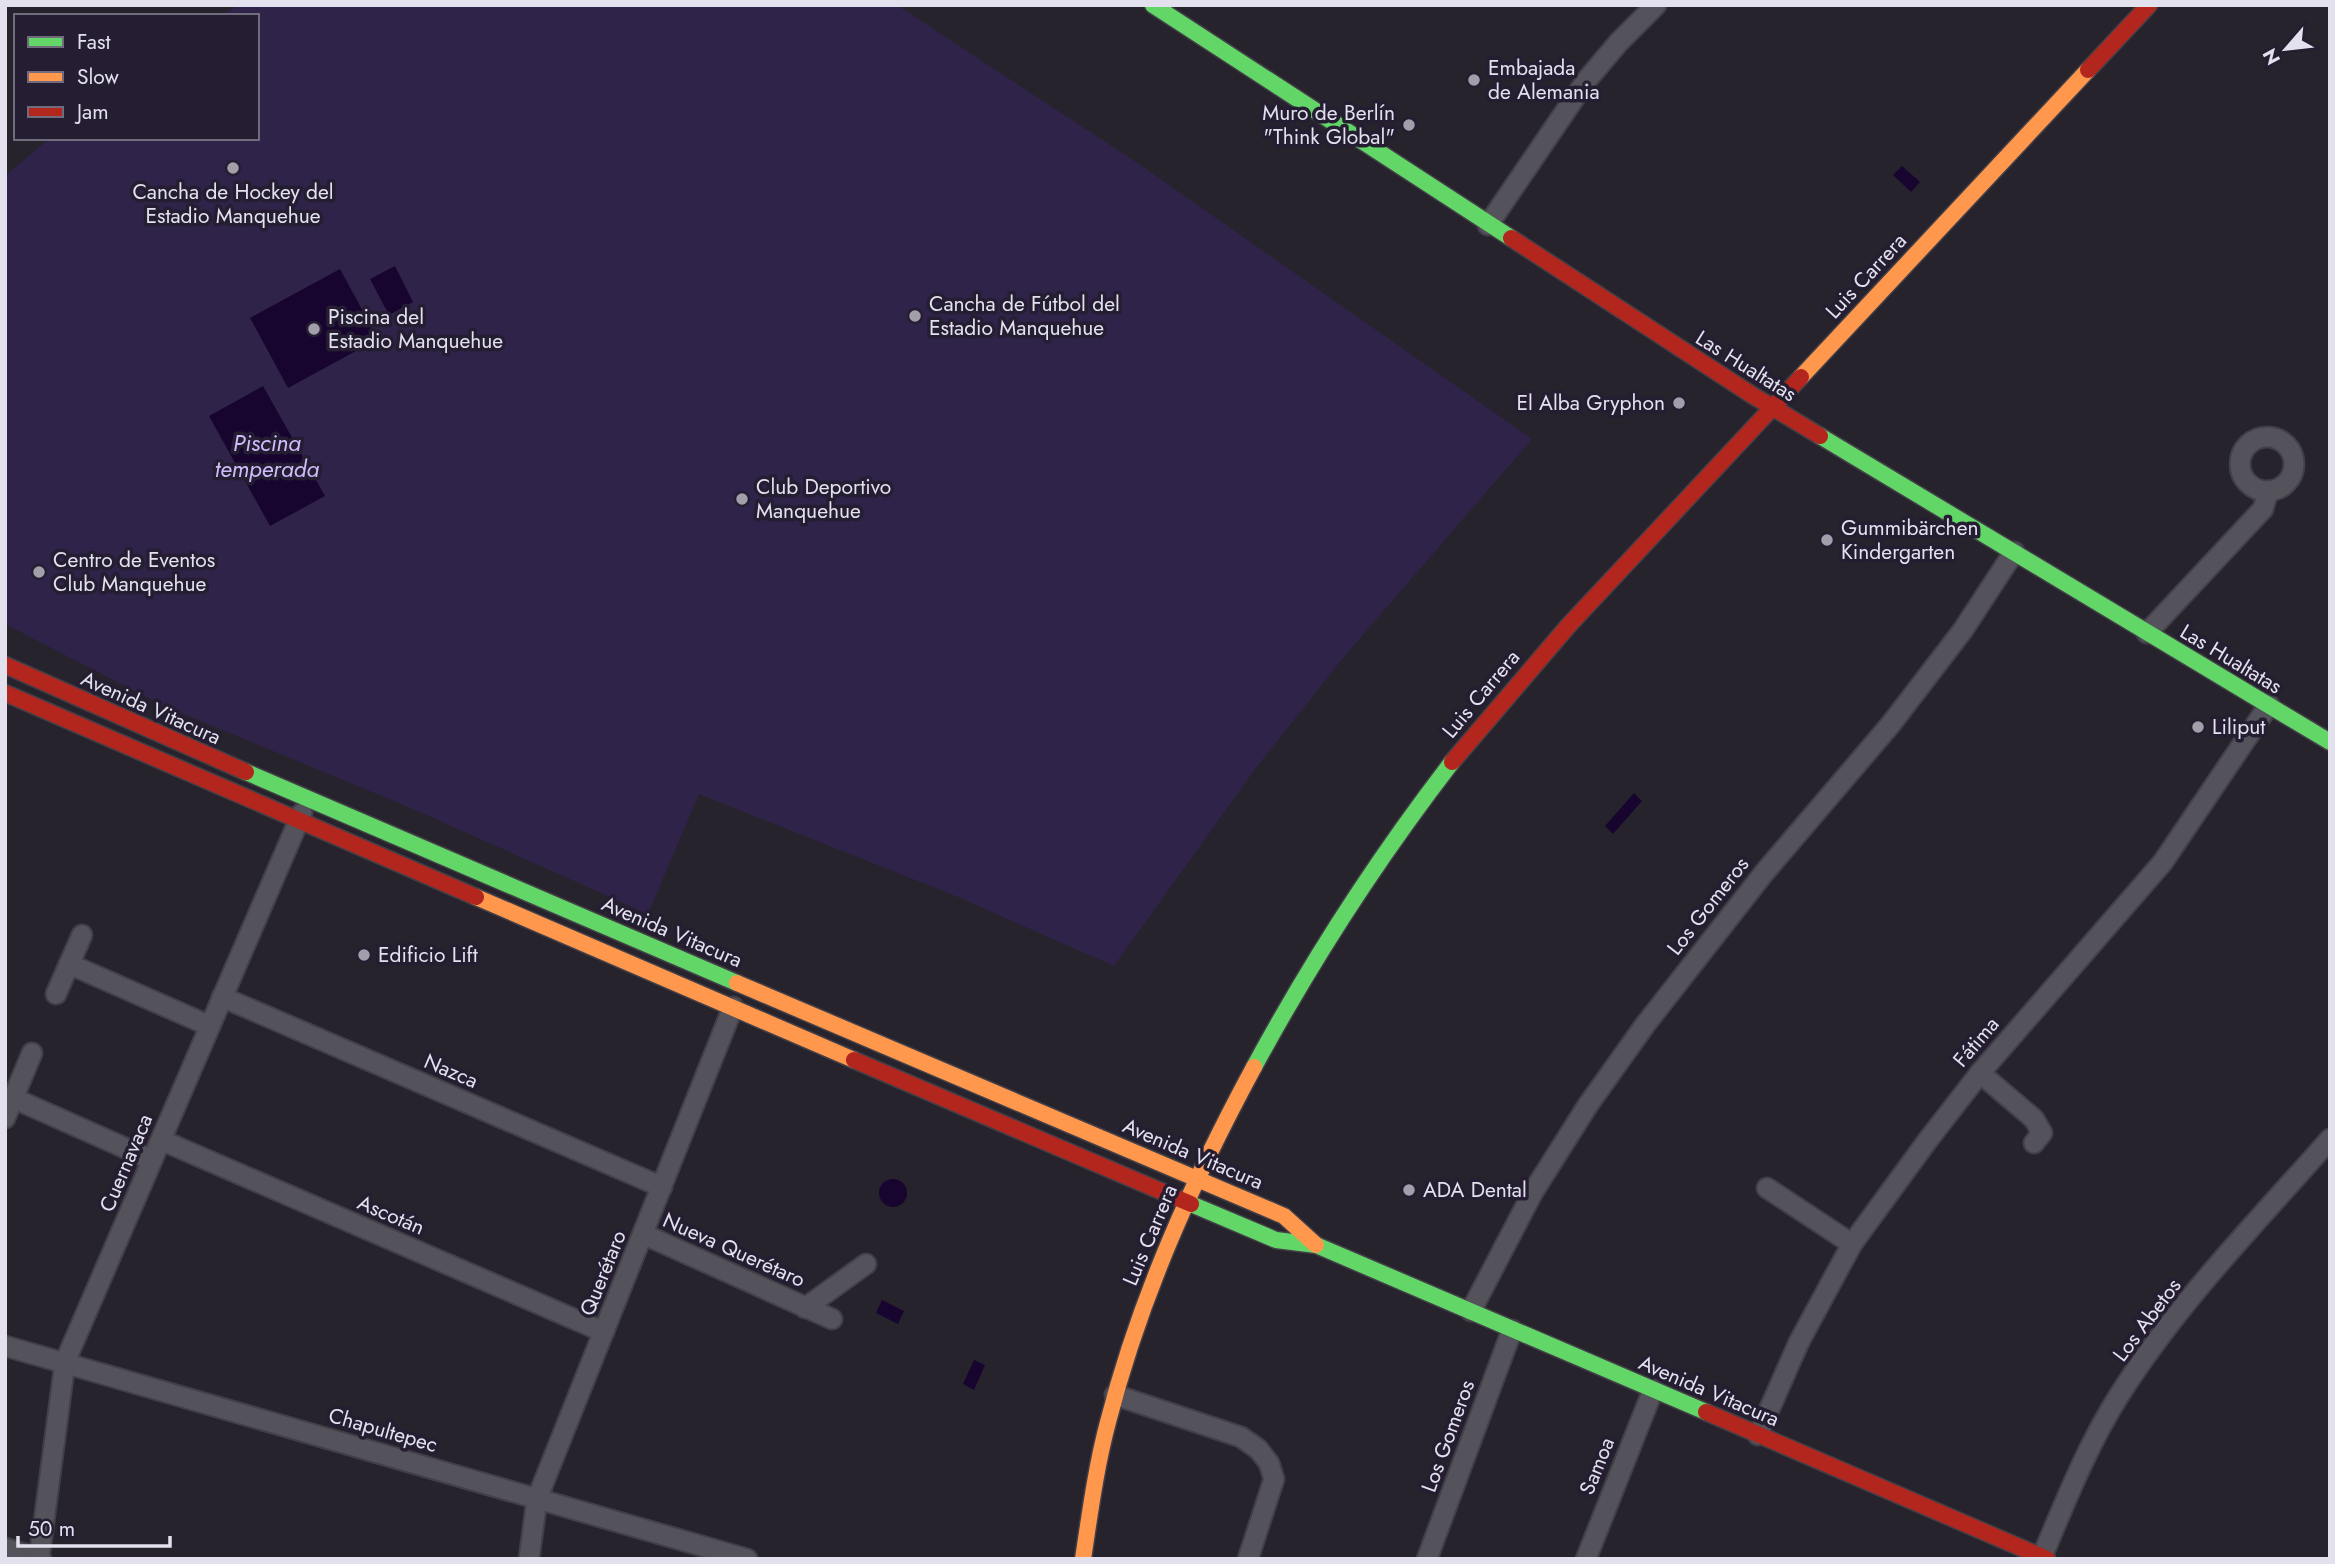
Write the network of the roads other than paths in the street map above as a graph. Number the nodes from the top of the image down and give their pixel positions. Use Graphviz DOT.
graph roads {
  1 [pos="1153,5"];
  2 [pos="1656,5"];
  3 [pos="2149,5"];
  4 [pos="1180,12"];
  5 [pos="1489,225"];
  6 [pos="1772,407"];
  7 [pos="2269,491"];
  8 [pos="2014,552"];
  9 [pos="2147,633"];
  10 [pos="5,666"];
  11 [pos="5,693"];
  12 [pos="2269,705"];
  13 [pos="2330,743"];
  14 [pos="309,800"];
  15 [pos="299,820"];
  16 [pos="82,934"];
  17 [pos="69,964"];
  18 [pos="56,994"];
  19 [pos="222,997"];
  20 [pos="733,1007"];
  21 [pos="210,1026"];
  22 [pos="32,1053"];
  23 [pos="1980,1073"];
  24 [pos="13,1098"];
  25 [pos="5,1118"];
  26 [pos="2330,1139"];
  27 [pos="161,1140"];
  28 [pos="2034,1143"];
  29 [pos="152,1160"];
  30 [pos="1196,1178"];
  31 [pos="662,1187"];
  32 [pos="1767,1188"];
  33 [pos="1186,1202"];
  34 [pos="643,1234"];
  35 [pos="1852,1244"];
  36 [pos="1316,1245"];
  37 [pos="866,1264"];
  38 [pos="806,1308"];
  39 [pos="1471,1311"];
  40 [pos="832,1319"];
  41 [pos="1512,1330"];
  42 [pos="604,1332"];
  43 [pos="5,1346"];
  44 [pos="65,1362"];
  45 [pos="1653,1390"];
  46 [pos="1115,1395"];
  47 [pos="1758,1435"];
  48 [pos="537,1499"];
  49 [pos="5,1548"];
  50 [pos="2052,1558"];
  51 [pos="40,1559"];
  52 [pos="529,1559"];
  53 [pos="747,1559"];
  54 [pos="1083,1559"];
  55 [pos="1248,1559"];
  56 [pos="1427,1559"];
  57 [pos="1586,1559"];
  1 -- 4 [label="main road, Las Hualtatas"];
  2 -- 5 [label="street"];
  3 -- 6 [label="main road, Luis Carrera"];
  4 -- 5 [label="main road, Las Hualtatas"];
  5 -- 6 [label="main road, Las Hualtatas"];
  6 -- 8 [label="main road, Las Hualtatas"];
  6 -- 30 [label="main road, Luis Carrera"];
  7 -- 9 [label="street"];
  8 -- 9 [label="main road, Las Hualtatas"];
  8 -- 39 [label="street, Los Gomeros"];
  9 -- 12 [label="main road, Las Hualtatas"];
  10 -- 14 [label="main road, Avenida Vitacura"];
  11 -- 15 [label="main road, Avenida Vitacura"];
  12 -- 13 [label="main road, Las Hualtatas"];
  12 -- 23 [label="street, Fátima"];
  14 -- 15 [label="street, Cuernavaca"];
  14 -- 30 [label="main road, Avenida Vitacura"];
  15 -- 19 [label="street, Cuernavaca"];
  15 -- 20 [label="main road, Avenida Vitacura"];
  16 -- 17 [label="street"];
  17 -- 18 [label="street"];
  17 -- 21 [label="street"];
  19 -- 21 [label="street, Cuernavaca"];
  19 -- 31 [label="street, Nazca"];
  20 -- 31 [label="street, Querétaro"];
  20 -- 33 [label="main road, Avenida Vitacura"];
  21 -- 27 [label="street, Cuernavaca"];
  22 -- 24 [label="street"];
  23 -- 28 [label="street"];
  23 -- 35 [label="street, Fátima"];
  24 -- 25 [label="street"];
  24 -- 29 [label="street"];
  26 -- 50 [label="street, Los Abetos"];
  27 -- 29 [label="street, Cuernavaca"];
  27 -- 42 [label="street, Ascotán"];
  29 -- 44 [label="street, Cuernavaca"];
  30 -- 33 [label="main road, Luis Carrera"];
  30 -- 36 [label="main road, Avenida Vitacura"];
  31 -- 34 [label="street, Querétaro"];
  32 -- 35 [label="street"];
  33 -- 36 [label="main road, Avenida Vitacura"];
  33 -- 46 [label="main road, Luis Carrera"];
  34 -- 38 [label="street, Nueva Querétaro"];
  34 -- 42 [label="street, Querétaro"];
  35 -- 47 [label="street, Fátima"];
  36 -- 39 [label="main road, Avenida Vitacura"];
  37 -- 38 [label="street, Nueva Querétaro"];
  38 -- 40 [label="street, Nueva Querétaro"];
  39 -- 41 [label="main road, Avenida Vitacura"];
  41 -- 45 [label="main road, Avenida Vitacura"];
  41 -- 56 [label="street, Los Gomeros"];
  42 -- 48 [label="street, Querétaro"];
  43 -- 44 [label="street, Chapultepec"];
  44 -- 48 [label="street, Chapultepec"];
  44 -- 51 [label="street, Cuernavaca"];
  45 -- 47 [label="main road, Avenida Vitacura"];
  45 -- 57 [label="street, Samoa"];
  46 -- 54 [label="main road, Luis Carrera"];
  46 -- 55 [label="street"];
  47 -- 50 [label="main road, Avenida Vitacura"];
  48 -- 52 [label="street, Querétaro"];
  48 -- 53 [label="street, Chapultepec"];
  49 -- 51 [label="street"];
}
